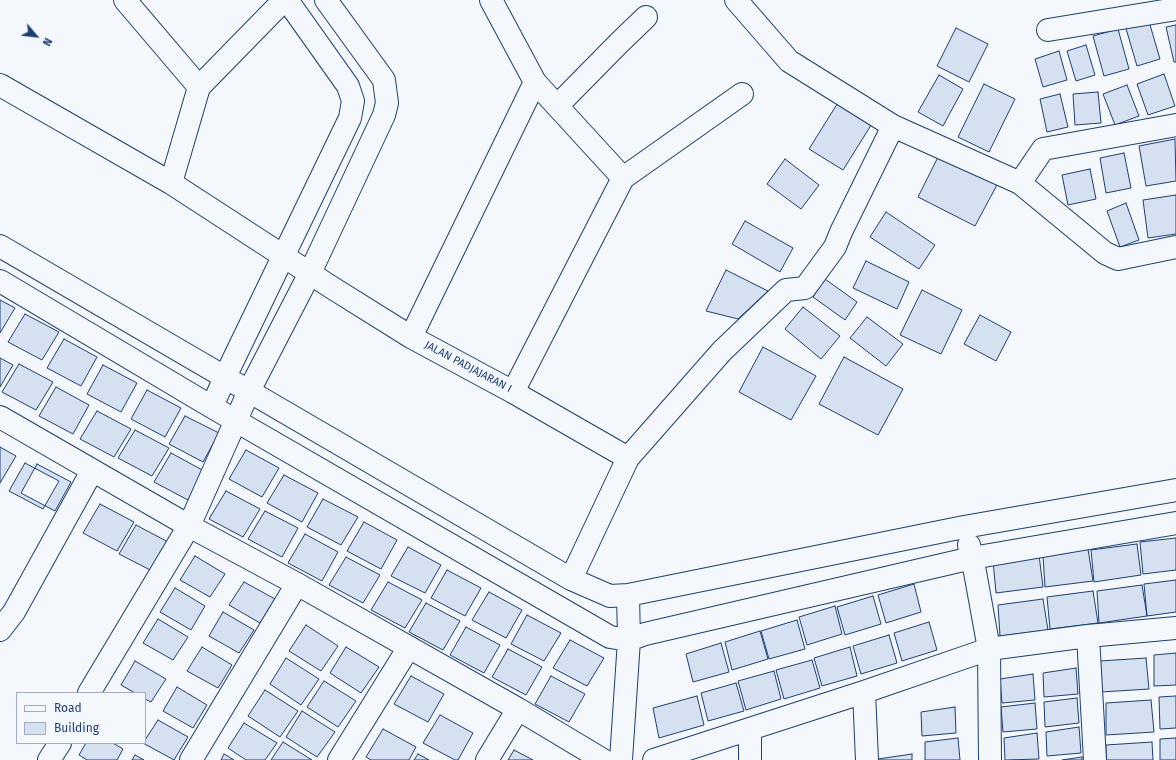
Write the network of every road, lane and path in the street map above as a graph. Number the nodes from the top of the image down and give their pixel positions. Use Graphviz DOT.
graph roads {
  1 [pos="125,0"];
  2 [pos="284,0"];
  3 [pos="287,0"];
  4 [pos="326,0"];
  5 [pos="491,0"];
  6 [pos="736,0"];
  7 [pos="1176,8"];
  8 [pos="646,17"];
  9 [pos="1048,30"];
  10 [pos="535,82"];
  11 [pos="0,85"];
  12 [pos="199,87"];
  13 [pos="742,94"];
  14 [pos="557,106"];
  15 [pos="1176,125"];
  16 [pos="893,126"];
  17 [pos="623,178"];
  18 [pos="171,183"];
  19 [pos="1020,183"];
  20 [pos="0,246"];
  21 [pos="1176,247"];
  22 [pos="284,256"];
  23 [pos="310,273"];
  24 [pos="0,281"];
  25 [pos="411,337"];
  26 [pos="225,377"];
  27 [pos="249,391"];
  28 [pos="513,392"];
  29 [pos="212,407"];
  30 [pos="0,417"];
  31 [pos="236,420"];
  32 [pos="628,458"];
  33 [pos="92,471"];
  34 [pos="1176,490"];
  35 [pos="1176,524"];
  36 [pos="189,526"];
  37 [pos="964,527"];
  38 [pos="972,558"];
  39 [pos="571,579"];
  40 [pos="297,584"];
  41 [pos="628,594"];
  42 [pos="1176,628"];
  43 [pos="0,630"];
  44 [pos="1088,636"];
  45 [pos="629,640"];
  46 [pos="408,647"];
  47 [pos="989,649"];
  48 [pos="90,692"];
  49 [pos="864,692"];
  50 [pos="518,709"];
  51 [pos="750,729"];
  52 [pos="59,744"];
  53 [pos="49,760"];
  54 [pos="191,760"];
  55 [pos="339,760"];
  56 [pos="486,760"];
  57 [pos="603,760"];
  58 [pos="621,760"];
  59 [pos="654,760"];
  60 [pos="750,760"];
  61 [pos="867,760"];
  62 [pos="990,760"];
  63 [pos="1095,760"];
  1 -- 12 [label="street"];
  2 -- 12 [label="street"];
  3 -- 22 [label="street"];
  4 -- 23 [label="street"];
  5 -- 10 [label="street"];
  6 -- 16 [label="street"];
  7 -- 9 [label="street"];
  8 -- 14 [label="street"];
  10 -- 14 [label="street"];
  10 -- 25 [label="street"];
  11 -- 18 [label="street, JALAN PADJAJARAN I"];
  12 -- 18 [label="street"];
  13 -- 17 [label="street"];
  14 -- 17 [label="street"];
  15 -- 19 [label="street"];
  16 -- 19 [label="street"];
  16 -- 32 [label="street"];
  17 -- 28 [label="street"];
  18 -- 22 [label="street, JALAN PADJAJARAN I"];
  19 -- 21 [label="street"];
  20 -- 26 [label="street"];
  22 -- 23 [label="street, JALAN PADJAJARAN I"];
  22 -- 26 [label="street"];
  23 -- 25 [label="street, JALAN PADJAJARAN I"];
  23 -- 27 [label="street"];
  24 -- 29 [label="street"];
  25 -- 28 [label="street, JALAN PADJAJARAN I"];
  26 -- 27 [label="street"];
  26 -- 29 [label="street"];
  27 -- 31 [label="street"];
  27 -- 39 [label="street"];
  28 -- 32 [label="street, JALAN PADJAJARAN I"];
  29 -- 31 [label="street"];
  30 -- 33 [label="street"];
  31 -- 36 [label="street"];
  31 -- 45 [label="street"];
  32 -- 39 [label="street"];
  33 -- 36 [label="street"];
  33 -- 43 [label="street"];
  34 -- 37 [label="street"];
  35 -- 38 [label="street"];
  36 -- 40 [label="street"];
  36 -- 48 [label="street"];
  37 -- 38 [label="street"];
  37 -- 41 [label="street"];
  38 -- 45 [label="street"];
  38 -- 47 [label="street"];
  39 -- 41 [label="street"];
  40 -- 46 [label="street"];
  40 -- 54 [label="street"];
  41 -- 45 [label="street"];
  42 -- 44 [label="street"];
  44 -- 47 [label="street"];
  44 -- 63 [label="street"];
  45 -- 58 [label="street"];
  46 -- 50 [label="street"];
  46 -- 55 [label="street"];
  47 -- 49 [label="street"];
  47 -- 62 [label="street"];
  49 -- 51 [label="street"];
  49 -- 61 [label="street"];
  50 -- 56 [label="street"];
  50 -- 57 [label="street"];
  51 -- 59 [label="street"];
  51 -- 60 [label="street"];
  52 -- 53 [label="street"];
}
